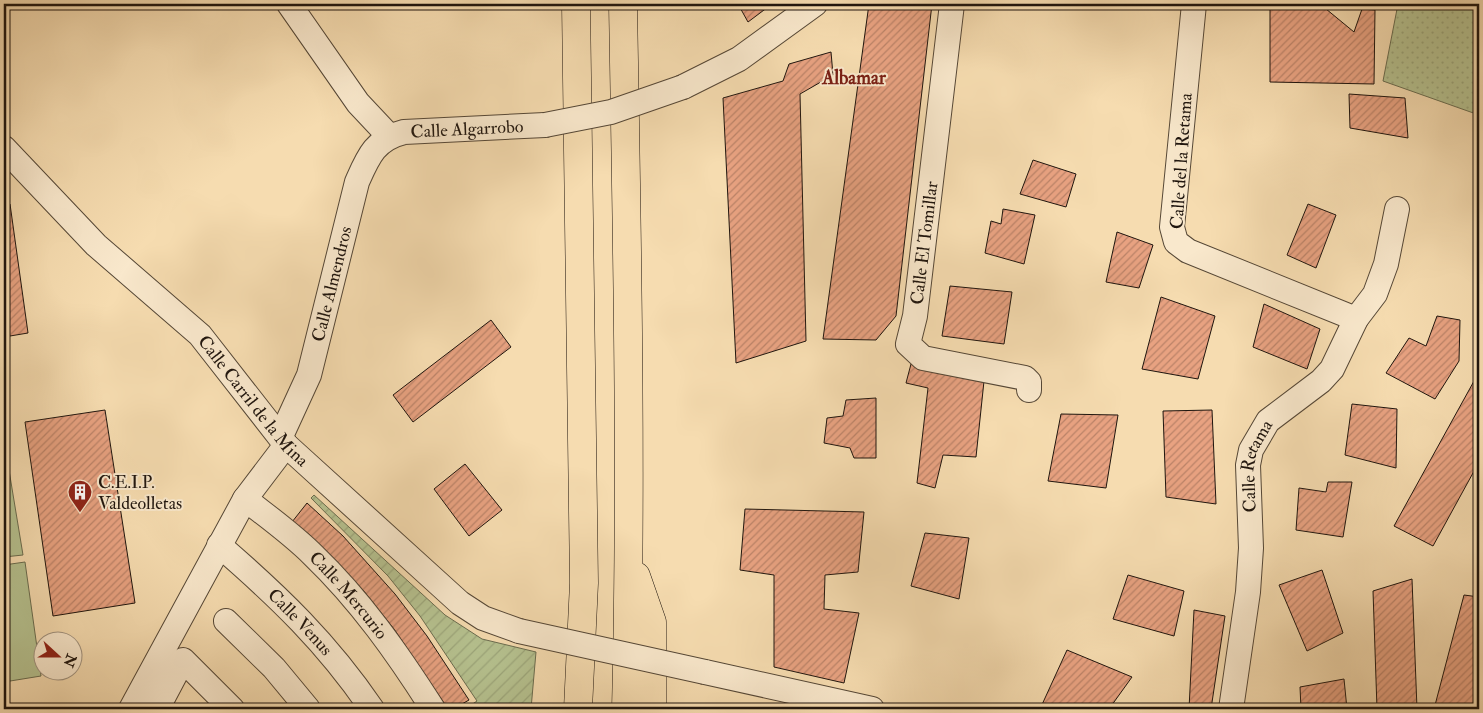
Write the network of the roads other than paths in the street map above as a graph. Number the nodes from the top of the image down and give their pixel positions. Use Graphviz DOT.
graph roads {
  1 [pos="289,4"];
  2 [pos="576,4"];
  3 [pos="623,4"];
  4 [pos="815,4"];
  5 [pos="952,4"];
  6 [pos="1194,4"];
  7 [pos="389,136"];
  8 [pos="4,148"];
  9 [pos="1397,209"];
  10 [pos="1356,319"];
  11 [pos="1030,390"];
  12 [pos="283,440"];
  13 [pos="245,499"];
  14 [pos="219,545"];
  15 [pos="630,556"];
  16 [pos="226,621"];
  17 [pos="806,703"];
  18 [pos="131,709"];
  19 [pos="157,709"];
  20 [pos="232,709"];
  21 [pos="308,709"];
  22 [pos="372,709"];
  23 [pos="433,709"];
  24 [pos="578,709"];
  25 [pos="626,709"];
  26 [pos="652,709"];
  27 [pos="872,709"];
  28 [pos="1231,709"];
  1 -- 7 [label="street"];
  2 -- 24 [label="highway"];
  3 -- 15 [label="highway"];
  4 -- 7 [label="street, Calle Algarrobo, bridge"];
  5 -- 11 [label="street, Calle El Tomillar"];
  6 -- 10 [label="street, Calle del la Retama"];
  7 -- 12 [label="street, Calle Almendros"];
  8 -- 12 [label="street, Calle Carril de la Mina"];
  9 -- 10 [label="street, Calle Retama"];
  10 -- 28 [label="street, Calle Retama"];
  12 -- 13 [label="street, Calle Almendros"];
  12 -- 17 [label="street, Calle Carril de la Mina, bridge"];
  13 -- 14 [label="street, Calle Almendros"];
  13 -- 23 [label="street, Calle Mercurio"];
  14 -- 18 [label="street, Calle Almendros"];
  14 -- 22 [label="street, Calle Venus"];
  15 -- 25 [label="highway"];
  15 -- 26 [label="highway"];
  16 -- 21 [label="street"];
  17 -- 27 [label="street"];
  19 -- 20 [label="street"];
}
